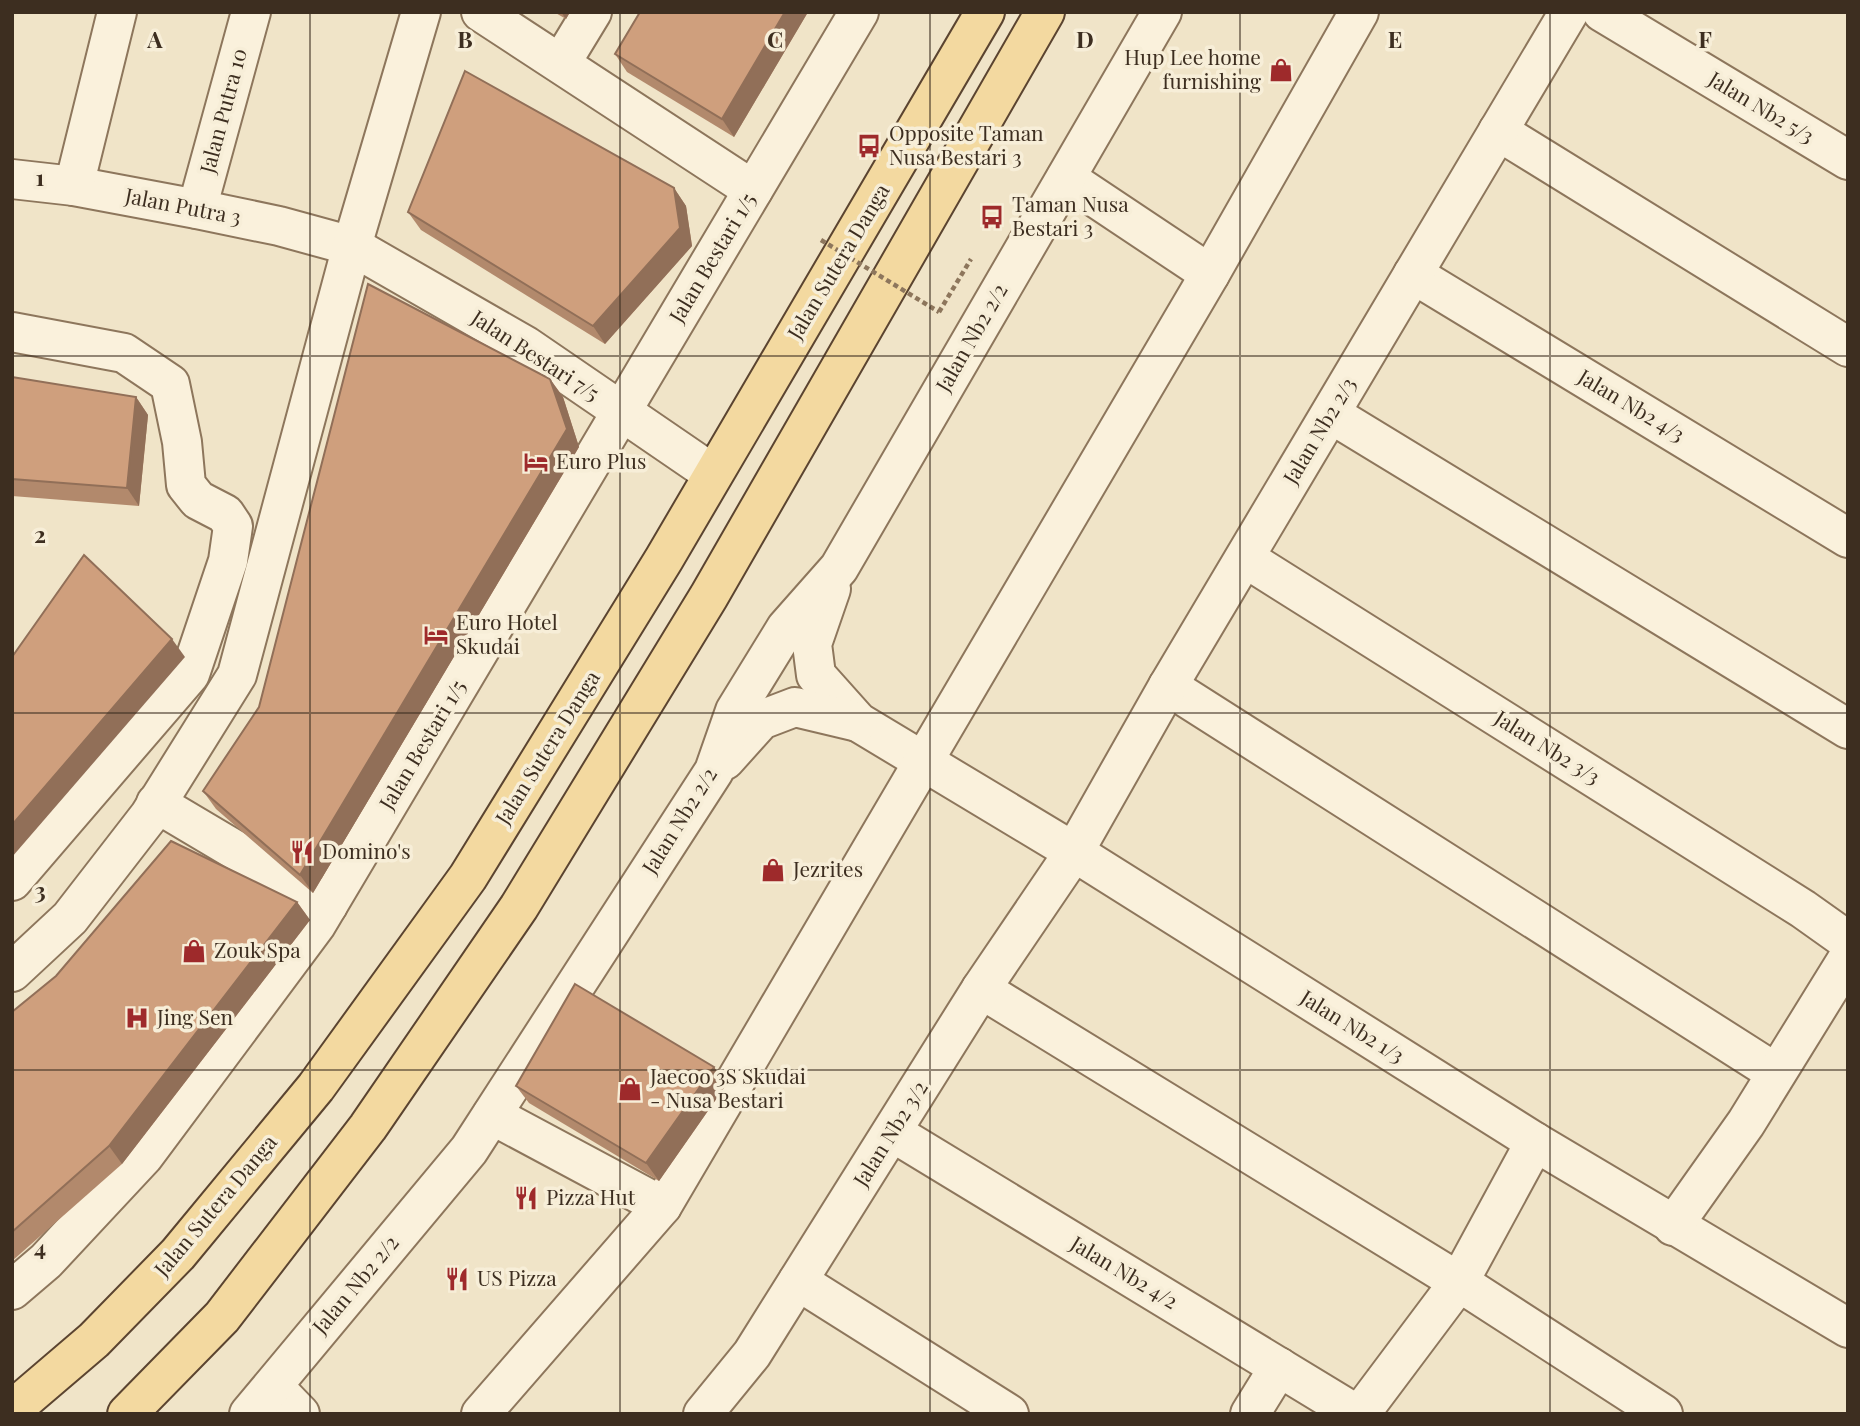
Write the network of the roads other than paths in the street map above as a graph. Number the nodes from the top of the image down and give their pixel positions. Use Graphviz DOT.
graph roads {
  1 [pos="117,12"];
  2 [pos="251,12"];
  3 [pos="421,12"];
  4 [pos="481,12"];
  5 [pos="592,12"];
  6 [pos="859,12"];
  7 [pos="985,12"];
  8 [pos="1045,12"];
  9 [pos="1163,12"];
  10 [pos="1359,12"];
  11 [pos="1569,12"];
  12 [pos="1602,12"];
  13 [pos="561,62"];
  14 [pos="1498,131"];
  15 [pos="1848,160"];
  16 [pos="1066,177"];
  17 [pos="12,179"];
  18 [pos="74,186"];
  19 [pos="753,190"];
  20 [pos="197,209"];
  21 [pos="352,246"];
  22 [pos="1210,274"];
  23 [pos="1413,274"];
  24 [pos="12,331"];
  25 [pos="1848,347"];
  26 [pos="621,413"];
  27 [pos="1331,414"];
  28 [pos="713,474"];
  29 [pos="1848,538"];
  30 [pos="1245,558"];
  31 [pos="839,568"];
  32 [pos="1168,686"];
  33 [pos="858,722"];
  34 [pos="1848,729"];
  35 [pos="925,762"];
  36 [pos="714,771"];
  37 [pos="156,803"];
  38 [pos="1074,852"];
  39 [pos="12,881"];
  40 [pos="328,905"];
  41 [pos="1848,941"];
  42 [pos="1848,958"];
  43 [pos="12,972"];
  44 [pos="981,989"];
  45 [pos="1776,1073"];
  46 [pos="492,1115"];
  47 [pos="892,1132"];
  48 [pos="1535,1142"];
  49 [pos="662,1206"];
  50 [pos="1673,1226"];
  51 [pos="798,1281"];
  52 [pos="1459,1282"];
  53 [pos="12,1290"];
  54 [pos="1848,1328"];
  55 [pos="1279,1367"];
  56 [pos="261,1400"];
  57 [pos="12,1410"];
  58 [pos="127,1414"];
  59 [pos="300,1414"];
  60 [pos="481,1414"];
  61 [pos="704,1414"];
  62 [pos="1009,1414"];
  63 [pos="1250,1414"];
  64 [pos="1358,1414"];
  65 [pos="1663,1414"];
  1 -- 18 [label="street"];
  2 -- 20 [label="street, Jalan Putra 10"];
  3 -- 21 [label="street"];
  4 -- 13 [label="street"];
  5 -- 13 [label="street"];
  6 -- 19 [label="street, Jalan Bestari 1/5"];
  7 -- 28 [label="main road, Jalan Sutera Danga"];
  8 -- 58 [label="main road"];
  9 -- 16 [label="street, Jalan Nb2 2/2"];
  10 -- 22 [label="street"];
  11 -- 14 [label="street, Jalan Nb2 2/3"];
  12 -- 15 [label="street, Jalan Nb2 5/3"];
  13 -- 19 [label="street"];
  14 -- 23 [label="street, Jalan Nb2 2/3"];
  14 -- 25 [label="street"];
  16 -- 22 [label="street"];
  16 -- 31 [label="street, Jalan Nb2 2/2"];
  17 -- 18 [label="street, Jalan Putra 3"];
  18 -- 20 [label="street, Jalan Putra 3"];
  19 -- 26 [label="street, Jalan Bestari 1/5"];
  20 -- 21 [label="street, Jalan Putra 3"];
  21 -- 26 [label="street, Jalan Bestari 7/5"];
  21 -- 37 [label="street"];
  22 -- 35 [label="street"];
  23 -- 27 [label="street, Jalan Nb2 2/3"];
  23 -- 29 [label="street, Jalan Nb2 4/3"];
  24 -- 39 [label="street"];
  26 -- 28 [label="street, Jalan Bestari 7/5"];
  26 -- 40 [label="street, Jalan Bestari 1/5"];
  27 -- 30 [label="street, Jalan Nb2 2/3"];
  27 -- 34 [label="street"];
  28 -- 57 [label="main road, Jalan Sutera Danga"];
  30 -- 32 [label="street, Jalan Nb2 2/3"];
  30 -- 41 [label="street, Jalan Nb2 3/3"];
  31 -- 33 [label="street, Jalan Nb2 1/3"];
  31 -- 36 [label="street, Jalan Nb2 2/2"];
  32 -- 38 [label="street, Jalan Nb2 2/3"];
  32 -- 45 [label="street"];
  33 -- 35 [label="street, Jalan Nb2 1/3"];
  33 -- 36 [label="street, Jalan Nb2 1/3"];
  35 -- 38 [label="street, Jalan Nb2 1/3"];
  35 -- 49 [label="street"];
  36 -- 46 [label="street, Jalan Nb2 2/2"];
  37 -- 40 [label="street"];
  37 -- 43 [label="street"];
  38 -- 44 [label="street, Jalan Nb2 3/2"];
  38 -- 48 [label="street, Jalan Nb2 1/3"];
  40 -- 53 [label="street, Jalan Bestari 1/5"];
  42 -- 45 [label="street"];
  44 -- 47 [label="street, Jalan Nb2 3/2"];
  44 -- 52 [label="street"];
  45 -- 50 [label="street"];
  46 -- 49 [label="street"];
  46 -- 56 [label="street, Jalan Nb2 2/2"];
  47 -- 51 [label="street, Jalan Nb2 3/2"];
  47 -- 55 [label="street, Jalan Nb2 4/2"];
  48 -- 50 [label="street, Jalan Nb2 1/3"];
  48 -- 52 [label="street"];
  49 -- 60 [label="street"];
  50 -- 54 [label="street, Jalan Nb2 1/3"];
  51 -- 61 [label="street, Jalan Nb2 3/2"];
  51 -- 62 [label="street"];
  52 -- 64 [label="street"];
  52 -- 65 [label="street"];
  55 -- 63 [label="street"];
  55 -- 64 [label="street, Jalan Nb2 4/2"];
  56 -- 59 [label="street"];
}
